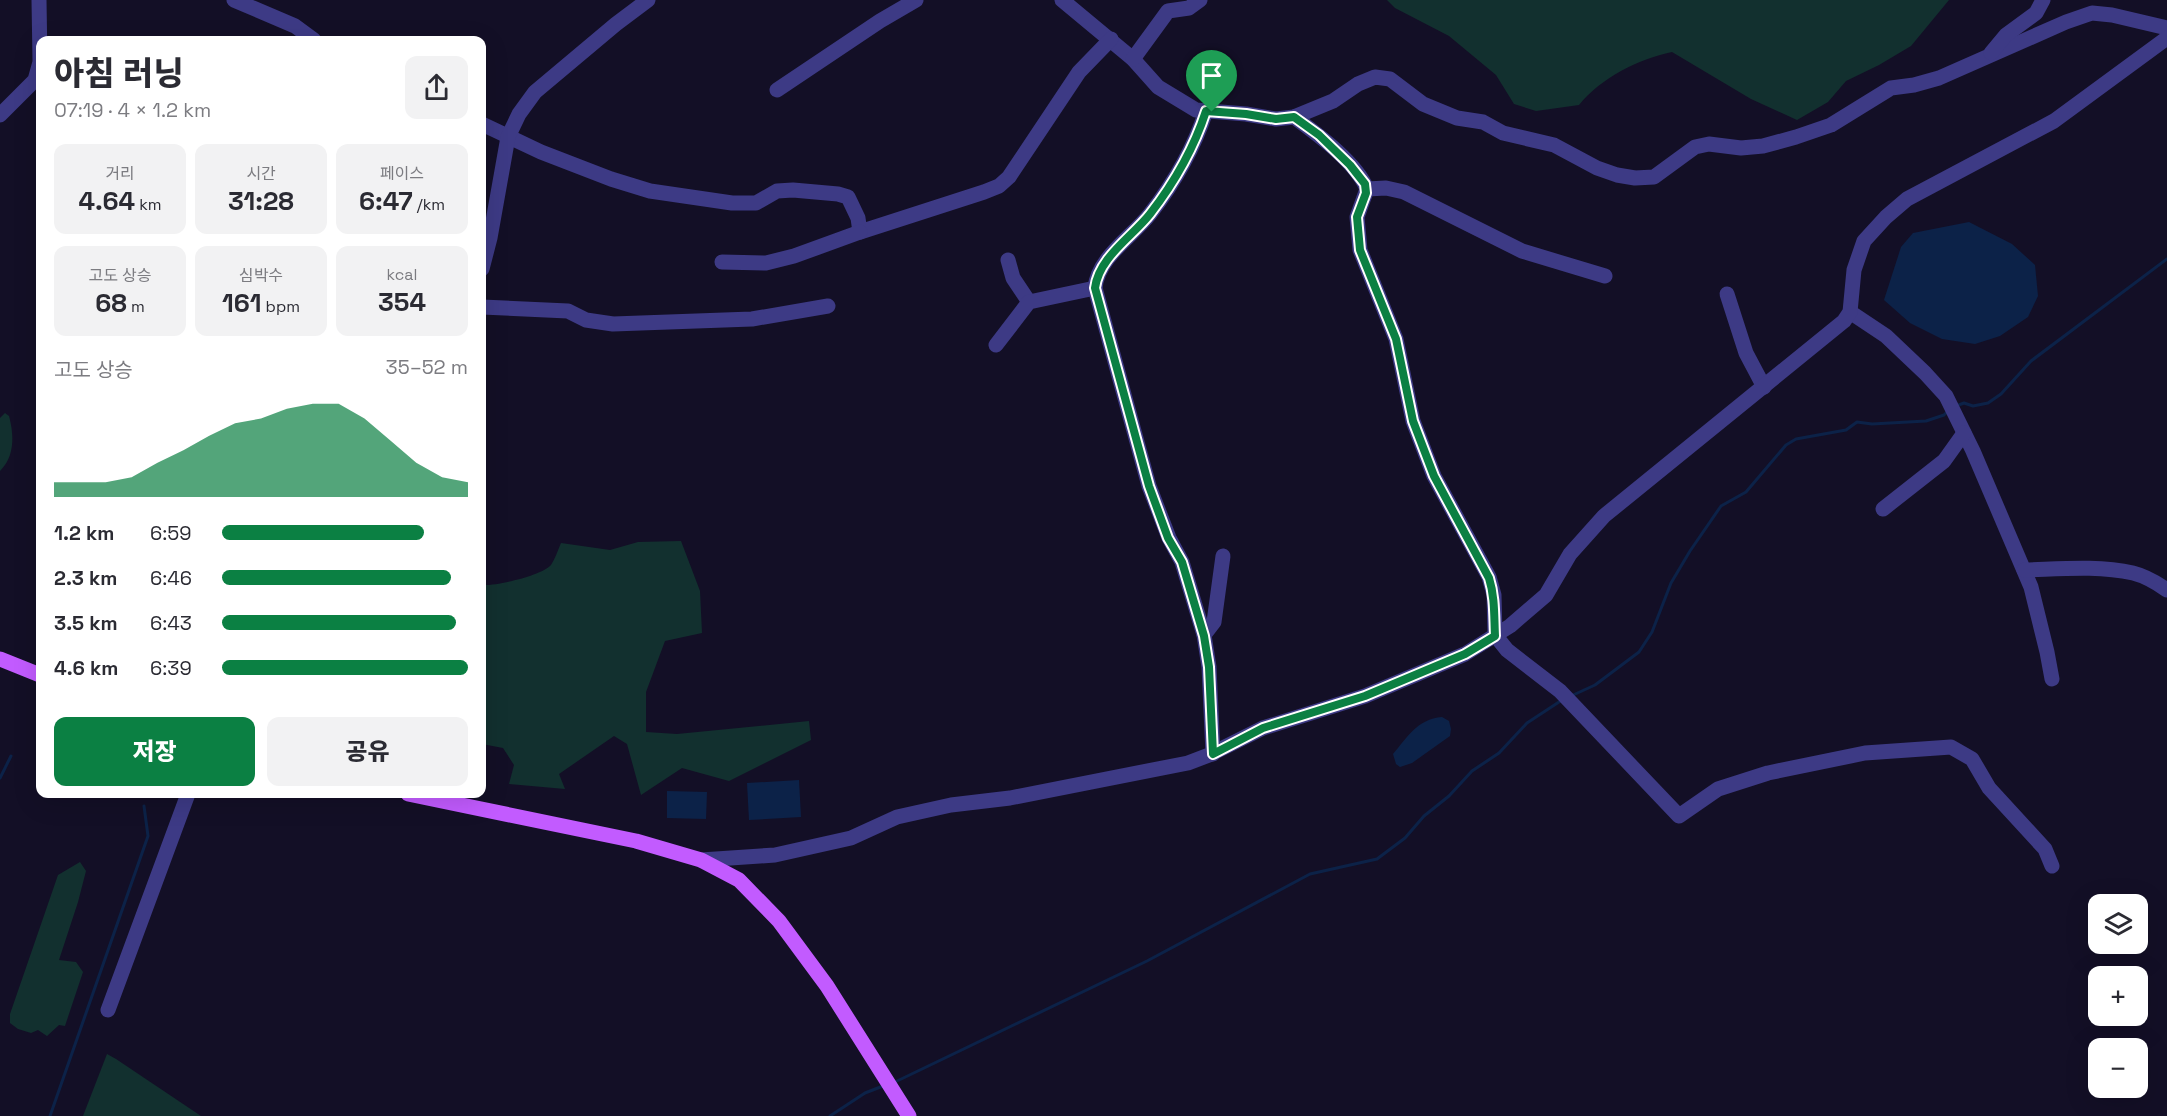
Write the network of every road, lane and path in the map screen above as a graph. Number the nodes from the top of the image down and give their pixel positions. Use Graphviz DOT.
graph roads {
  1 [pos="39,0"];
  2 [pos="234,0"];
  3 [pos="648,0"];
  4 [pos="916,0"];
  5 [pos="1062,0"];
  6 [pos="1200,0"];
  7 [pos="2043,0"];
  8 [pos="2167,28"];
  9 [pos="40,36"];
  10 [pos="309,36"];
  11 [pos="2167,38"];
  12 [pos="1111,39"];
  13 [pos="1990,54"];
  14 [pos="1133,59"];
  15 [pos="36,76"];
  16 [pos="777,90"];
  17 [pos="1206,111"];
  18 [pos="0,116"];
  19 [pos="1294,117"];
  20 [pos="486,126"];
  21 [pos="508,137"];
  22 [pos="1367,189"];
  23 [pos="860,232"];
  24 [pos="486,253"];
  25 [pos="1008,260"];
  26 [pos="722,262"];
  27 [pos="1605,276"];
  28 [pos="1095,288"];
  29 [pos="1727,294"];
  30 [pos="1029,302"];
  31 [pos="828,306"];
  32 [pos="486,307"];
  33 [pos="1850,312"];
  34 [pos="996,345"];
  35 [pos="1764,387"];
  36 [pos="1965,433"];
  37 [pos="1883,509"];
  38 [pos="1223,556"];
  39 [pos="2024,570"];
  40 [pos="2167,590"];
  41 [pos="1204,636"];
  42 [pos="1495,636"];
  43 [pos="0,659"];
  44 [pos="36,673"];
  45 [pos="2052,679"];
  46 [pos="1213,754"];
  47 [pos="187,798"];
  48 [pos="428,798"];
  49 [pos="701,860"];
  50 [pos="2052,866"];
  51 [pos="108,1010"];
  52 [pos="909,1116"];
  1 -- 9 [label="street"];
  2 -- 10 [label="street"];
  3 -- 21 [label="street"];
  4 -- 16 [label="street"];
  5 -- 12 [label="street"];
  6 -- 14 [label="street"];
  7 -- 13 [label="street"];
  8 -- 13 [label="street"];
  11 -- 33 [label="street"];
  12 -- 14 [label="street"];
  12 -- 23 [label="street"];
  13 -- 19 [label="street"];
  14 -- 17 [label="street"];
  15 -- 18 [label="street"];
  17 -- 19 [label="street"];
  17 -- 28 [label="street"];
  19 -- 22 [label="street"];
  20 -- 21 [label="street"];
  21 -- 23 [label="street"];
  21 -- 24 [label="street"];
  22 -- 27 [label="street"];
  22 -- 42 [label="street"];
  23 -- 26 [label="street"];
  25 -- 30 [label="street"];
  28 -- 30 [label="street"];
  28 -- 41 [label="street"];
  29 -- 35 [label="street"];
  30 -- 34 [label="street"];
  31 -- 32 [label="street"];
  33 -- 35 [label="street"];
  33 -- 36 [label="street"];
  35 -- 42 [label="street"];
  36 -- 37 [label="street"];
  36 -- 39 [label="street"];
  38 -- 41 [label="street"];
  39 -- 40 [label="street"];
  39 -- 45 [label="street"];
  41 -- 46 [label="street"];
  42 -- 46 [label="street"];
  42 -- 50 [label="street"];
  43 -- 44 [label="main road"];
  46 -- 49 [label="street"];
  47 -- 51 [label="street"];
  48 -- 49 [label="main road"];
  49 -- 52 [label="main road"];
}
